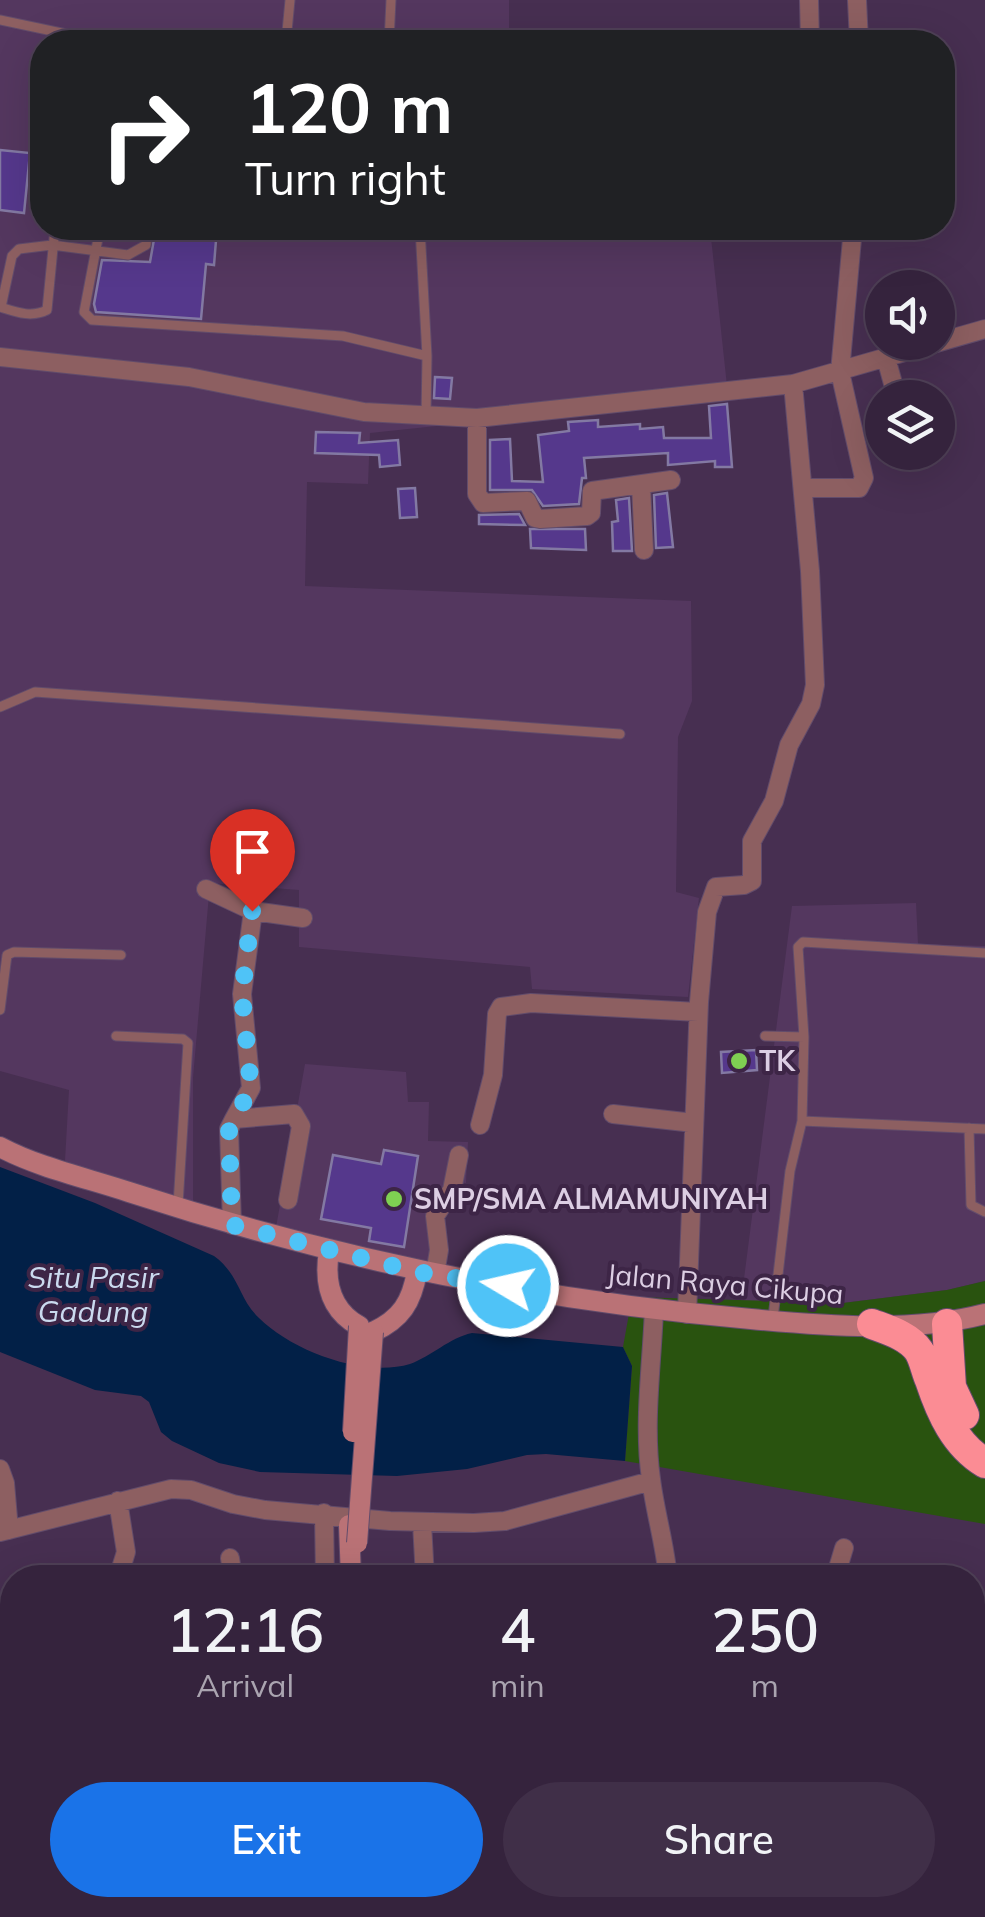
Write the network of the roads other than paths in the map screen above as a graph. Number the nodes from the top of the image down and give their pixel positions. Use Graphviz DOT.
graph roads {
  1 [pos="290,0"];
  2 [pos="391,0"];
  3 [pos="809,0"];
  4 [pos="857,0"];
  5 [pos="0,20"];
  6 [pos="47,30"];
  7 [pos="287,30"];
  8 [pos="390,30"];
  9 [pos="810,30"];
  10 [pos="858,30"];
  11 [pos="53,240"];
  12 [pos="97,240"];
  13 [pos="146,240"];
  14 [pos="421,240"];
  15 [pos="852,240"];
  16 [pos="52,245"];
  17 [pos="95,250"];
  18 [pos="0,307"];
  19 [pos="985,329"];
  20 [pos="955,338"];
  21 [pos="427,356"];
  22 [pos="0,357"];
  23 [pos="879,360"];
  24 [pos="840,372"];
  25 [pos="793,384"];
  26 [pos="426,415"];
  27 [pos="477,418"];
  28 [pos="671,480"];
  29 [pos="641,485"];
  30 [pos="803,488"];
  31 [pos="644,550"];
  32 [pos="0,707"];
  33 [pos="620,734"];
  34 [pos="206,889"];
  35 [pos="252,911"];
  36 [pos="302,918"];
  37 [pos="985,954"];
  38 [pos="122,955"];
  39 [pos="0,1010"];
  40 [pos="698,1012"];
  41 [pos="116,1036"];
  42 [pos="765,1036"];
  43 [pos="804,1037"];
  44 [pos="612,1114"];
  45 [pos="234,1119"];
  46 [pos="802,1121"];
  47 [pos="694,1122"];
  48 [pos="480,1125"];
  49 [pos="969,1128"];
  50 [pos="985,1129"];
  51 [pos="0,1147"];
  52 [pos="460,1154"];
  53 [pos="288,1200"];
  54 [pos="177,1208"];
  55 [pos="985,1212"];
  56 [pos="232,1225"];
  57 [pos="329,1251"];
  58 [pos="426,1273"];
  59 [pos="654,1309"];
  60 [pos="687,1314"];
  61 [pos="985,1314"];
  62 [pos="772,1321"];
  63 [pos="872,1324"];
  64 [pos="946,1324"];
  65 [pos="366,1329"];
  66 [pos="985,1439"];
  67 [pos="985,1463"];
  68 [pos="0,1468"];
  69 [pos="650,1480"];
  70 [pos="118,1501"];
  71 [pos="324,1513"];
  72 [pos="422,1522"];
  73 [pos="5,1531"];
  74 [pos="353,1533"];
  75 [pos="844,1548"];
  76 [pos="230,1558"];
  77 [pos="122,1565"];
  78 [pos="231,1565"];
  79 [pos="325,1565"];
  80 [pos="352,1565"];
  81 [pos="357,1565"];
  82 [pos="424,1565"];
  83 [pos="667,1565"];
  84 [pos="839,1565"];
  1 -- 7 [label="lane"];
  2 -- 8 [label="lane"];
  3 -- 9 [label="street"];
  4 -- 10 [label="street"];
  5 -- 6 [label="lane"];
  11 -- 16 [label="lane"];
  12 -- 17 [label="lane"];
  13 -- 17 [label="lane"];
  14 -- 21 [label="lane"];
  15 -- 24 [label="street"];
  16 -- 17 [label="lane"];
  16 -- 18 [label="lane"];
  16 -- 18 [label="lane"];
  17 -- 21 [label="lane"];
  19 -- 20 [label="street"];
  21 -- 26 [label="lane"];
  22 -- 26 [label="street"];
  23 -- 24 [label="street"];
  24 -- 25 [label="street"];
  24 -- 30 [label="street"];
  25 -- 27 [label="street"];
  25 -- 30 [label="street"];
  26 -- 27 [label="street"];
  27 -- 29 [label="street"];
  28 -- 29 [label="street"];
  29 -- 31 [label="street"];
  30 -- 40 [label="street"];
  32 -- 33 [label="lane"];
  34 -- 35 [label="street"];
  35 -- 36 [label="street"];
  35 -- 45 [label="street"];
  37 -- 43 [label="lane"];
  38 -- 39 [label="lane"];
  40 -- 47 [label="street"];
  40 -- 48 [label="street"];
  41 -- 54 [label="lane"];
  42 -- 43 [label="lane"];
  43 -- 46 [label="lane"];
  44 -- 47 [label="street"];
  45 -- 53 [label="street"];
  45 -- 56 [label="street"];
  46 -- 49 [label="lane"];
  46 -- 62 [label="lane"];
  47 -- 60 [label="street"];
  49 -- 50 [label="lane"];
  49 -- 55 [label="lane"];
  51 -- 54 [label="main road, Jalan Raya Cikupa"];
  52 -- 58 [label="street"];
  54 -- 56 [label="main road, Jalan Raya Cikupa"];
  56 -- 57 [label="main road, Jalan Raya Cikupa"];
  57 -- 58 [label="main road, Jalan Raya Cikupa"];
  57 -- 65 [label="main road"];
  58 -- 59 [label="main road, Jalan Raya Cikupa"];
  58 -- 65 [label="main road"];
  59 -- 60 [label="main road, Jalan Raya Cikupa"];
  59 -- 69 [label="street"];
  60 -- 62 [label="main road, Jalan Raya Cikupa"];
  61 -- 64 [label="main road, Jalan Raya Cikupa"];
  62 -- 63 [label="main road, Jalan Raya Cikupa"];
  63 -- 64 [label="main road, Jalan Raya Cikupa"];
  63 -- 67 [label="highway"];
  64 -- 66 [label="highway"];
  65 -- 74 [label="main road, bridge"];
  68 -- 73 [label="street"];
  69 -- 72 [label="street"];
  69 -- 83 [label="street"];
  70 -- 71 [label="street"];
  70 -- 73 [label="street"];
  70 -- 77 [label="street"];
  71 -- 72 [label="street"];
  71 -- 79 [label="street"];
  72 -- 82 [label="street"];
  74 -- 80 [label="main road"];
  74 -- 81 [label="main road"];
  75 -- 84 [label="street"];
  76 -- 78 [label="street"];
}
